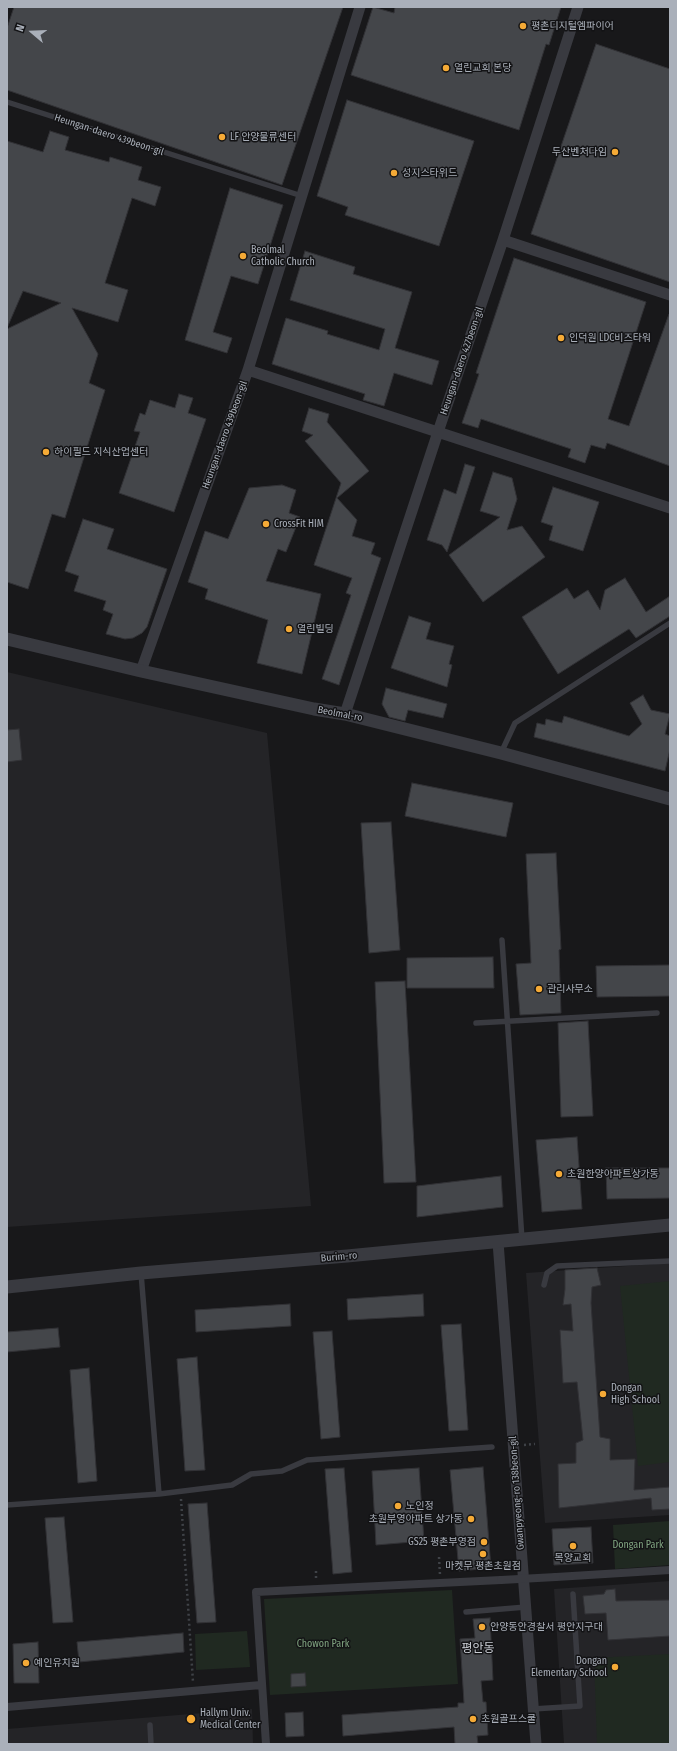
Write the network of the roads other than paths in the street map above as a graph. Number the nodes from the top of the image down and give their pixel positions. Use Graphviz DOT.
graph roads {
  1 [pos="360,7"];
  2 [pos="578,7"];
  3 [pos="7,102"];
  4 [pos="302,196"];
  5 [pos="503,240"];
  6 [pos="670,295"];
  7 [pos="248,370"];
  8 [pos="438,432"];
  9 [pos="670,508"];
  10 [pos="670,623"];
  11 [pos="7,639"];
  12 [pos="141,671"];
  13 [pos="345,714"];
  14 [pos="501,753"];
  15 [pos="670,799"];
  16 [pos="502,940"];
  17 [pos="657,1013"];
  18 [pos="506,1021"];
  19 [pos="476,1023"];
  20 [pos="670,1225"];
  21 [pos="522,1240"];
  22 [pos="498,1242"];
  23 [pos="670,1261"];
  24 [pos="141,1273"];
  25 [pos="544,1285"];
  26 [pos="7,1287"];
  27 [pos="492,1448"];
  28 [pos="159,1494"];
  29 [pos="7,1505"];
  30 [pos="670,1570"];
  31 [pos="573,1594"];
  32 [pos="526,1607"];
  33 [pos="466,1612"];
  34 [pos="261,1685"];
  35 [pos="7,1707"];
  36 [pos="533,1709"];
  37 [pos="150,1725"];
  38 [pos="151,1744"];
  39 [pos="266,1744"];
  40 [pos="536,1744"];
  1 -- 4 [label="street, Heungan-daero 439beon-gil"];
  2 -- 5 [label="street, Heungan-daero 427beon-gil"];
  3 -- 4 [label="lane, Heungan-daero 439beon-gil"];
  4 -- 7 [label="street, Heungan-daero 439beon-gil"];
  5 -- 6 [label="street"];
  5 -- 8 [label="street, Heungan-daero 427beon-gil"];
  7 -- 8 [label="street"];
  7 -- 12 [label="street, Heungan-daero 439beon-gil"];
  8 -- 9 [label="street"];
  8 -- 13 [label="street, Heungan-daero 427beon-gil"];
  10 -- 14 [label="lane"];
  11 -- 12 [label="street, Beolmal-ro"];
  12 -- 13 [label="street, Beolmal-ro"];
  13 -- 14 [label="street, Beolmal-ro"];
  14 -- 15 [label="street, Beolmal-ro"];
  16 -- 18 [label="lane"];
  17 -- 18 [label="lane"];
  18 -- 19 [label="lane"];
  18 -- 21 [label="lane"];
  20 -- 21 [label="street, Burim-ro"];
  21 -- 22 [label="street, Burim-ro"];
  22 -- 24 [label="street, Burim-ro"];
  22 -- 32 [label="street, Gwanpyeong-ro 138beon-gil"];
  23 -- 25 [label="lane"];
  24 -- 26 [label="street, Burim-ro"];
  24 -- 28 [label="lane"];
  27 -- 28 [label="lane"];
  28 -- 29 [label="lane"];
  30 -- 34 [label="street, bridge"];
  31 -- 36 [label="lane"];
  32 -- 33 [label="lane"];
  32 -- 36 [label="street, Gwanpyeong-ro 138beon-gil"];
  34 -- 35 [label="street"];
  34 -- 39 [label="street"];
  36 -- 40 [label="street, Gwanpyeong-ro 138beon-gil"];
  37 -- 38 [label="lane"];
}
